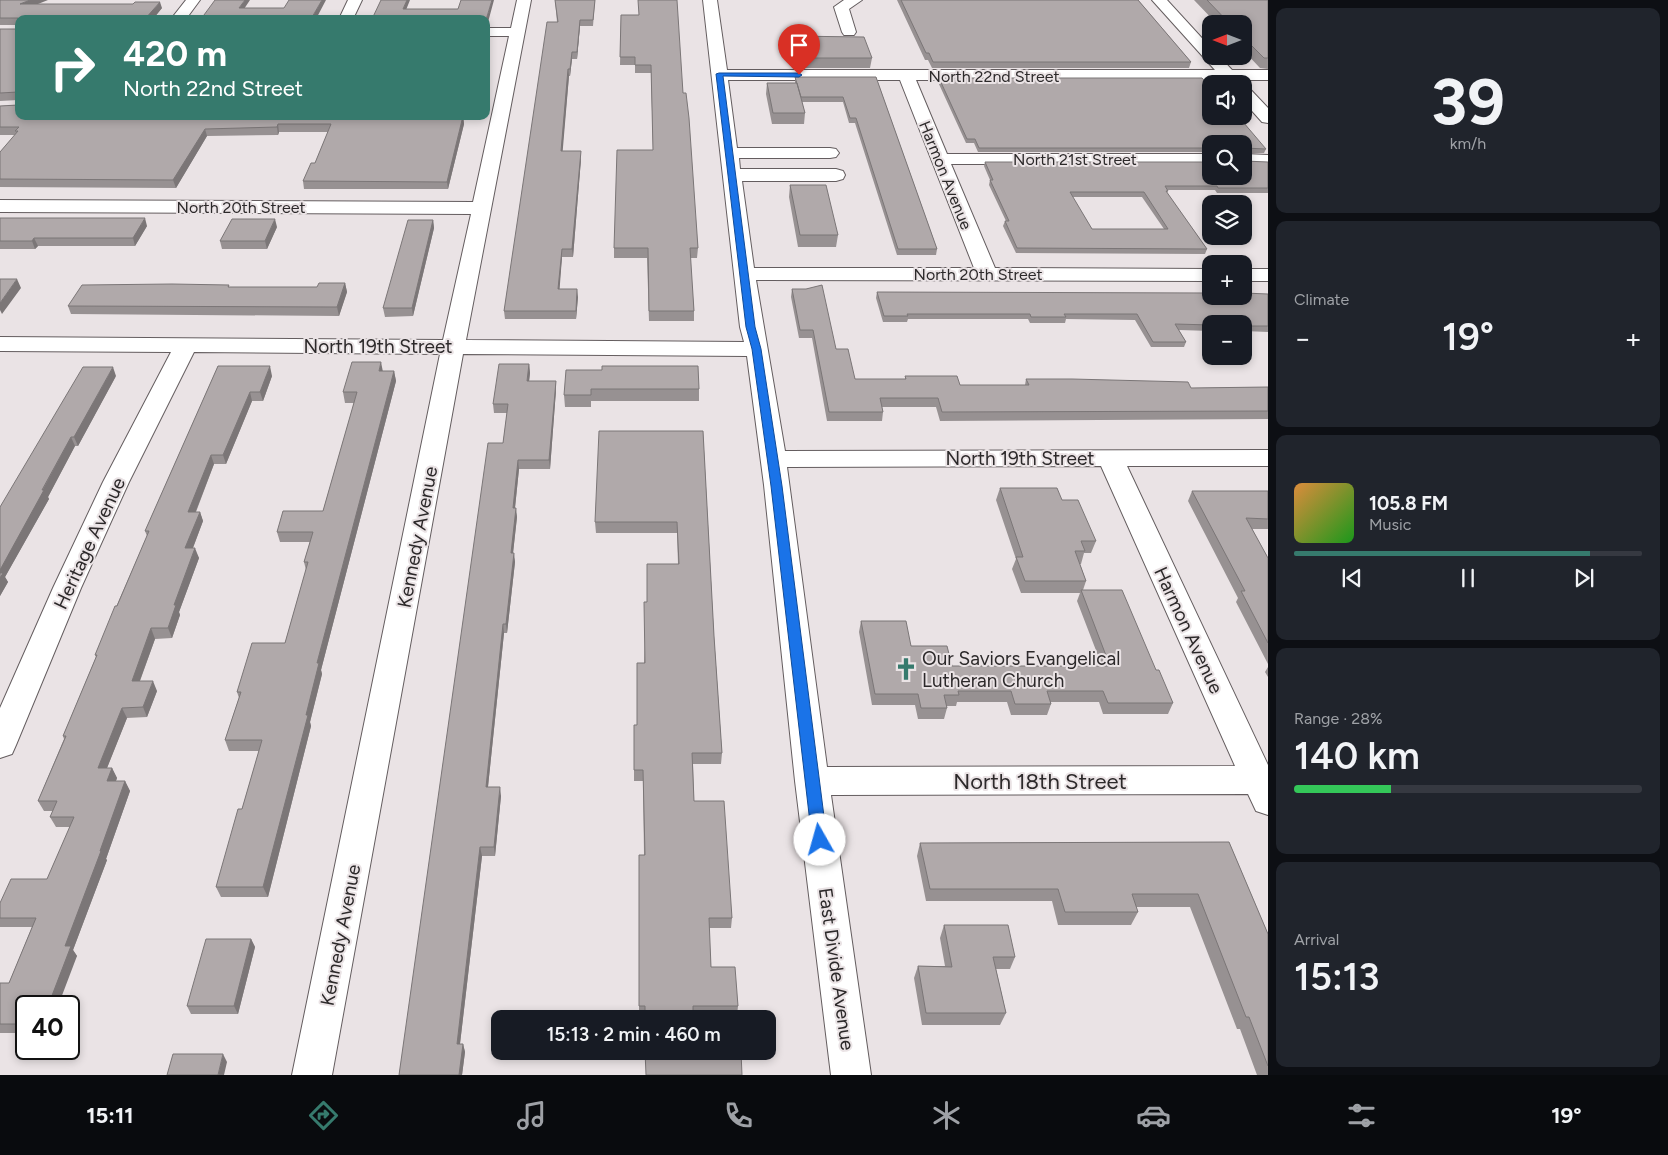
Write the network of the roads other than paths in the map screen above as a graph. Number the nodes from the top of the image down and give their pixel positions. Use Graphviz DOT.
graph roads {
  1 [pos="193,0"];
  2 [pos="355,0"];
  3 [pos="524,0"];
  4 [pos="710,0"];
  5 [pos="855,0"];
  6 [pos="1159,0"];
  7 [pos="181,15"];
  8 [pos="348,15"];
  9 [pos="490,32"];
  10 [pos="517,32"];
  11 [pos="849,32"];
  12 [pos="719,74"];
  13 [pos="906,75"];
  14 [pos="1228,75"];
  15 [pos="1268,75"];
  16 [pos="1252,77"];
  17 [pos="1202,80"];
  18 [pos="1252,101"];
  19 [pos="494,109"];
  20 [pos="1268,118"];
  21 [pos="733,149"];
  22 [pos="830,152"];
  23 [pos="939,159"];
  24 [pos="1202,159"];
  25 [pos="1252,160"];
  26 [pos="1268,160"];
  27 [pos="836,175"];
  28 [pos="0,206"];
  29 [pos="482,208"];
  30 [pos="744,274"];
  31 [pos="987,274"];
  32 [pos="1202,275"];
  33 [pos="1252,275"];
  34 [pos="1268,275"];
  35 [pos="0,344"];
  36 [pos="186,345"];
  37 [pos="454,347"];
  38 [pos="757,349"];
  39 [pos="1110,458"];
  40 [pos="1268,458"];
  41 [pos="773,459"];
  42 [pos="0,745"];
  43 [pos="812,781"];
  44 [pos="1265,787"];
  45 [pos="312,1075"];
  46 [pos="851,1075"];
  1 -- 7 [label="street"];
  2 -- 8 [label="street"];
  3 -- 10 [label="street, Kennedy Avenue"];
  4 -- 12 [label="street, East Divide Avenue"];
  5 -- 11 [label="street"];
  6 -- 14 [label="street"];
  9 -- 10 [label="street"];
  10 -- 19 [label="street, Kennedy Avenue"];
  12 -- 13 [label="street, North 22nd Street"];
  12 -- 21 [label="street, East Divide Avenue"];
  13 -- 17 [label="street, North 22nd Street"];
  13 -- 23 [label="street, Harmon Avenue"];
  15 -- 16 [label="street, North 22nd Street"];
  18 -- 20 [label="street"];
  19 -- 29 [label="street, Kennedy Avenue"];
  21 -- 22 [label="street"];
  21 -- 27 [label="street"];
  21 -- 30 [label="street, East Divide Avenue"];
  23 -- 24 [label="street, North 21st Street"];
  23 -- 31 [label="street, Harmon Avenue"];
  25 -- 26 [label="street"];
  28 -- 29 [label="street, North 20th Street"];
  29 -- 37 [label="street, Kennedy Avenue"];
  30 -- 31 [label="street, North 20th Street"];
  30 -- 38 [label="street, East Divide Avenue"];
  31 -- 32 [label="street, North 20th Street"];
  33 -- 34 [label="street"];
  35 -- 36 [label="street, North 19th Street"];
  36 -- 37 [label="street, North 19th Street"];
  36 -- 42 [label="street, Heritage Avenue"];
  37 -- 38 [label="street, North 19th Street"];
  37 -- 45 [label="street, Kennedy Avenue"];
  38 -- 41 [label="street, East Divide Avenue"];
  39 -- 40 [label="street, North 19th Street"];
  39 -- 41 [label="street, North 19th Street"];
  39 -- 44 [label="street, Harmon Avenue"];
  41 -- 43 [label="street, East Divide Avenue"];
  43 -- 44 [label="street, North 18th Street"];
  43 -- 46 [label="street, East Divide Avenue"];
}
